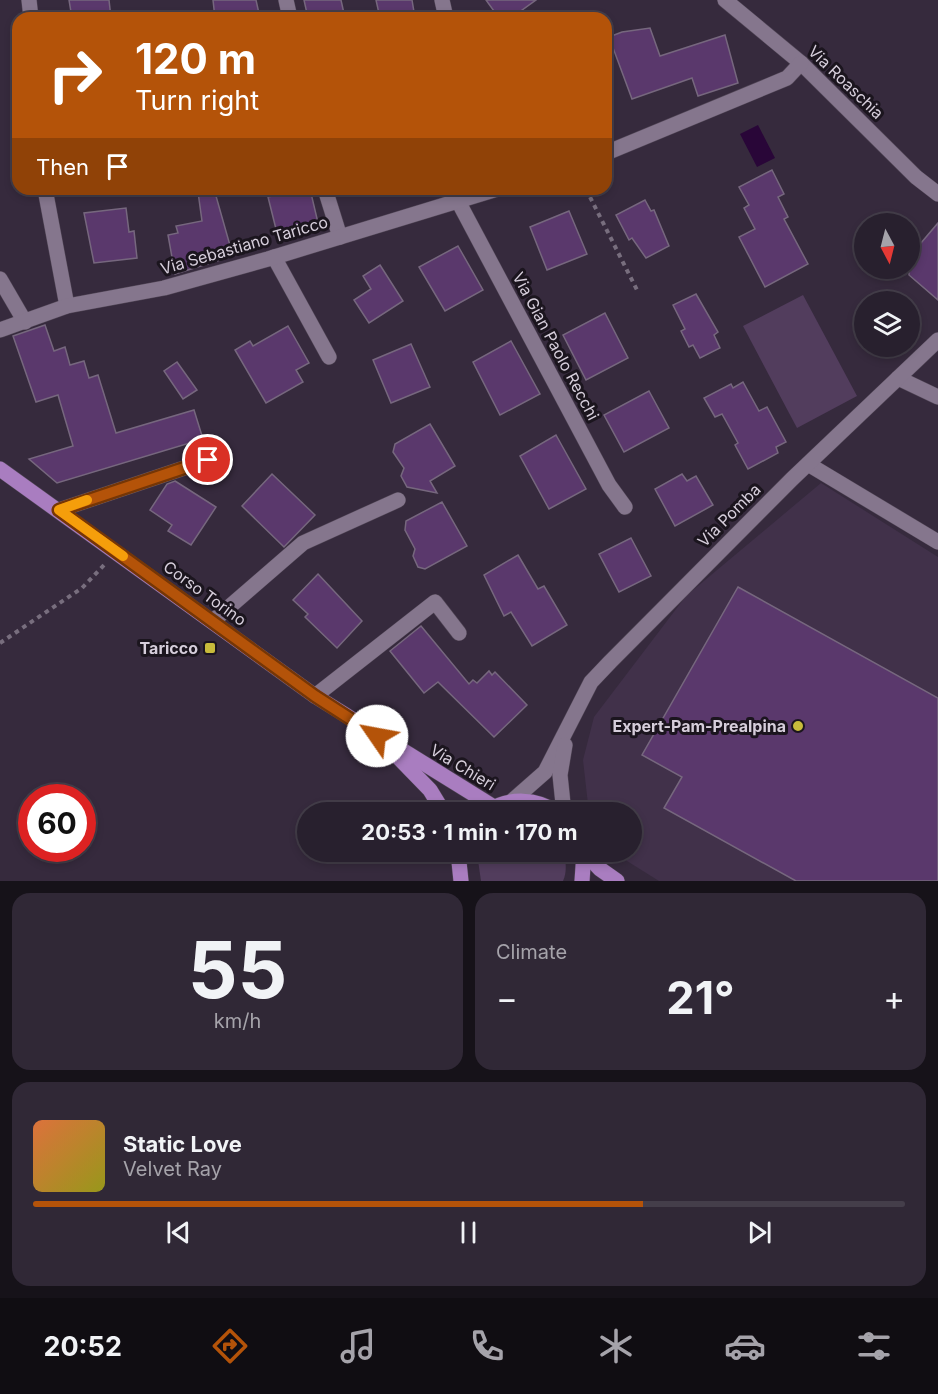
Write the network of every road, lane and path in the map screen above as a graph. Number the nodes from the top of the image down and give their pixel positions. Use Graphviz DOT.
graph roads {
  1 [pos="724,0"];
  2 [pos="801,63"];
  3 [pos="612,151"];
  4 [pos="938,194"];
  5 [pos="46,195"];
  6 [pos="327,195"];
  7 [pos="478,195"];
  8 [pos="589,195"];
  9 [pos="458,201"];
  10 [pos="340,237"];
  11 [pos="274,257"];
  12 [pos="0,279"];
  13 [pos="638,292"];
  14 [pos="67,306"];
  15 [pos="25,322"];
  16 [pos="0,330"];
  17 [pos="938,340"];
  18 [pos="329,357"];
  19 [pos="898,378"];
  20 [pos="938,397"];
  21 [pos="208,460"];
  22 [pos="0,463"];
  23 [pos="808,464"];
  24 [pos="6,473"];
  25 [pos="398,500"];
  26 [pos="625,507"];
  27 [pos="59,510"];
  28 [pos="938,542"];
  29 [pos="116,551"];
  30 [pos="213,621"];
  31 [pos="459,633"];
  32 [pos="0,643"];
  33 [pos="315,696"];
  34 [pos="567,733"];
  35 [pos="377,736"];
  36 [pos="512,801"];
  37 [pos="437,802"];
  38 [pos="478,802"];
  39 [pos="533,802"];
  40 [pos="563,802"];
  41 [pos="460,862"];
  42 [pos="583,862"];
  43 [pos="593,862"];
  44 [pos="461,881"];
  45 [pos="582,881"];
  46 [pos="617,881"];
  1 -- 2 [label="street, Via Roaschia"];
  2 -- 3 [label="street"];
  2 -- 4 [label="street, Via Roaschia"];
  5 -- 14 [label="street"];
  6 -- 10 [label="street"];
  7 -- 9 [label="street, Via Sebastiano Taricco"];
  8 -- 13 [label="path"];
  9 -- 10 [label="street, Via Sebastiano Taricco"];
  9 -- 26 [label="street, Via Gian Paolo Recchi"];
  10 -- 11 [label="street, Via Sebastiano Taricco"];
  11 -- 14 [label="street, Via Sebastiano Taricco"];
  11 -- 18 [label="street"];
  12 -- 15 [label="street"];
  14 -- 15 [label="street, Via Sebastiano Taricco"];
  15 -- 16 [label="street, Via Sebastiano Taricco"];
  17 -- 19 [label="street, Via Pomba"];
  19 -- 20 [label="street"];
  19 -- 23 [label="street, Via Pomba"];
  21 -- 27 [label="street"];
  22 -- 24 [label="main road, Corso Torino"];
  23 -- 28 [label="street"];
  23 -- 34 [label="street, Via Pomba"];
  24 -- 27 [label="main road, Corso Torino"];
  25 -- 30 [label="street"];
  27 -- 29 [label="main road, Corso Torino"];
  29 -- 30 [label="main road, Corso Torino"];
  29 -- 32 [label="path"];
  30 -- 33 [label="main road, Corso Torino"];
  31 -- 33 [label="street"];
  33 -- 35 [label="main road, Corso Torino"];
  34 -- 36 [label="street, Via Pomba"];
  34 -- 40 [label="street, Via Pomba"];
  35 -- 37 [label="main road, Via Chieri"];
  35 -- 38 [label="main road, Via Chieri"];
  36 -- 39 [label="main road, Via Chieri"];
  41 -- 44 [label="main road"];
  42 -- 45 [label="main road"];
  43 -- 46 [label="main road"];
}
